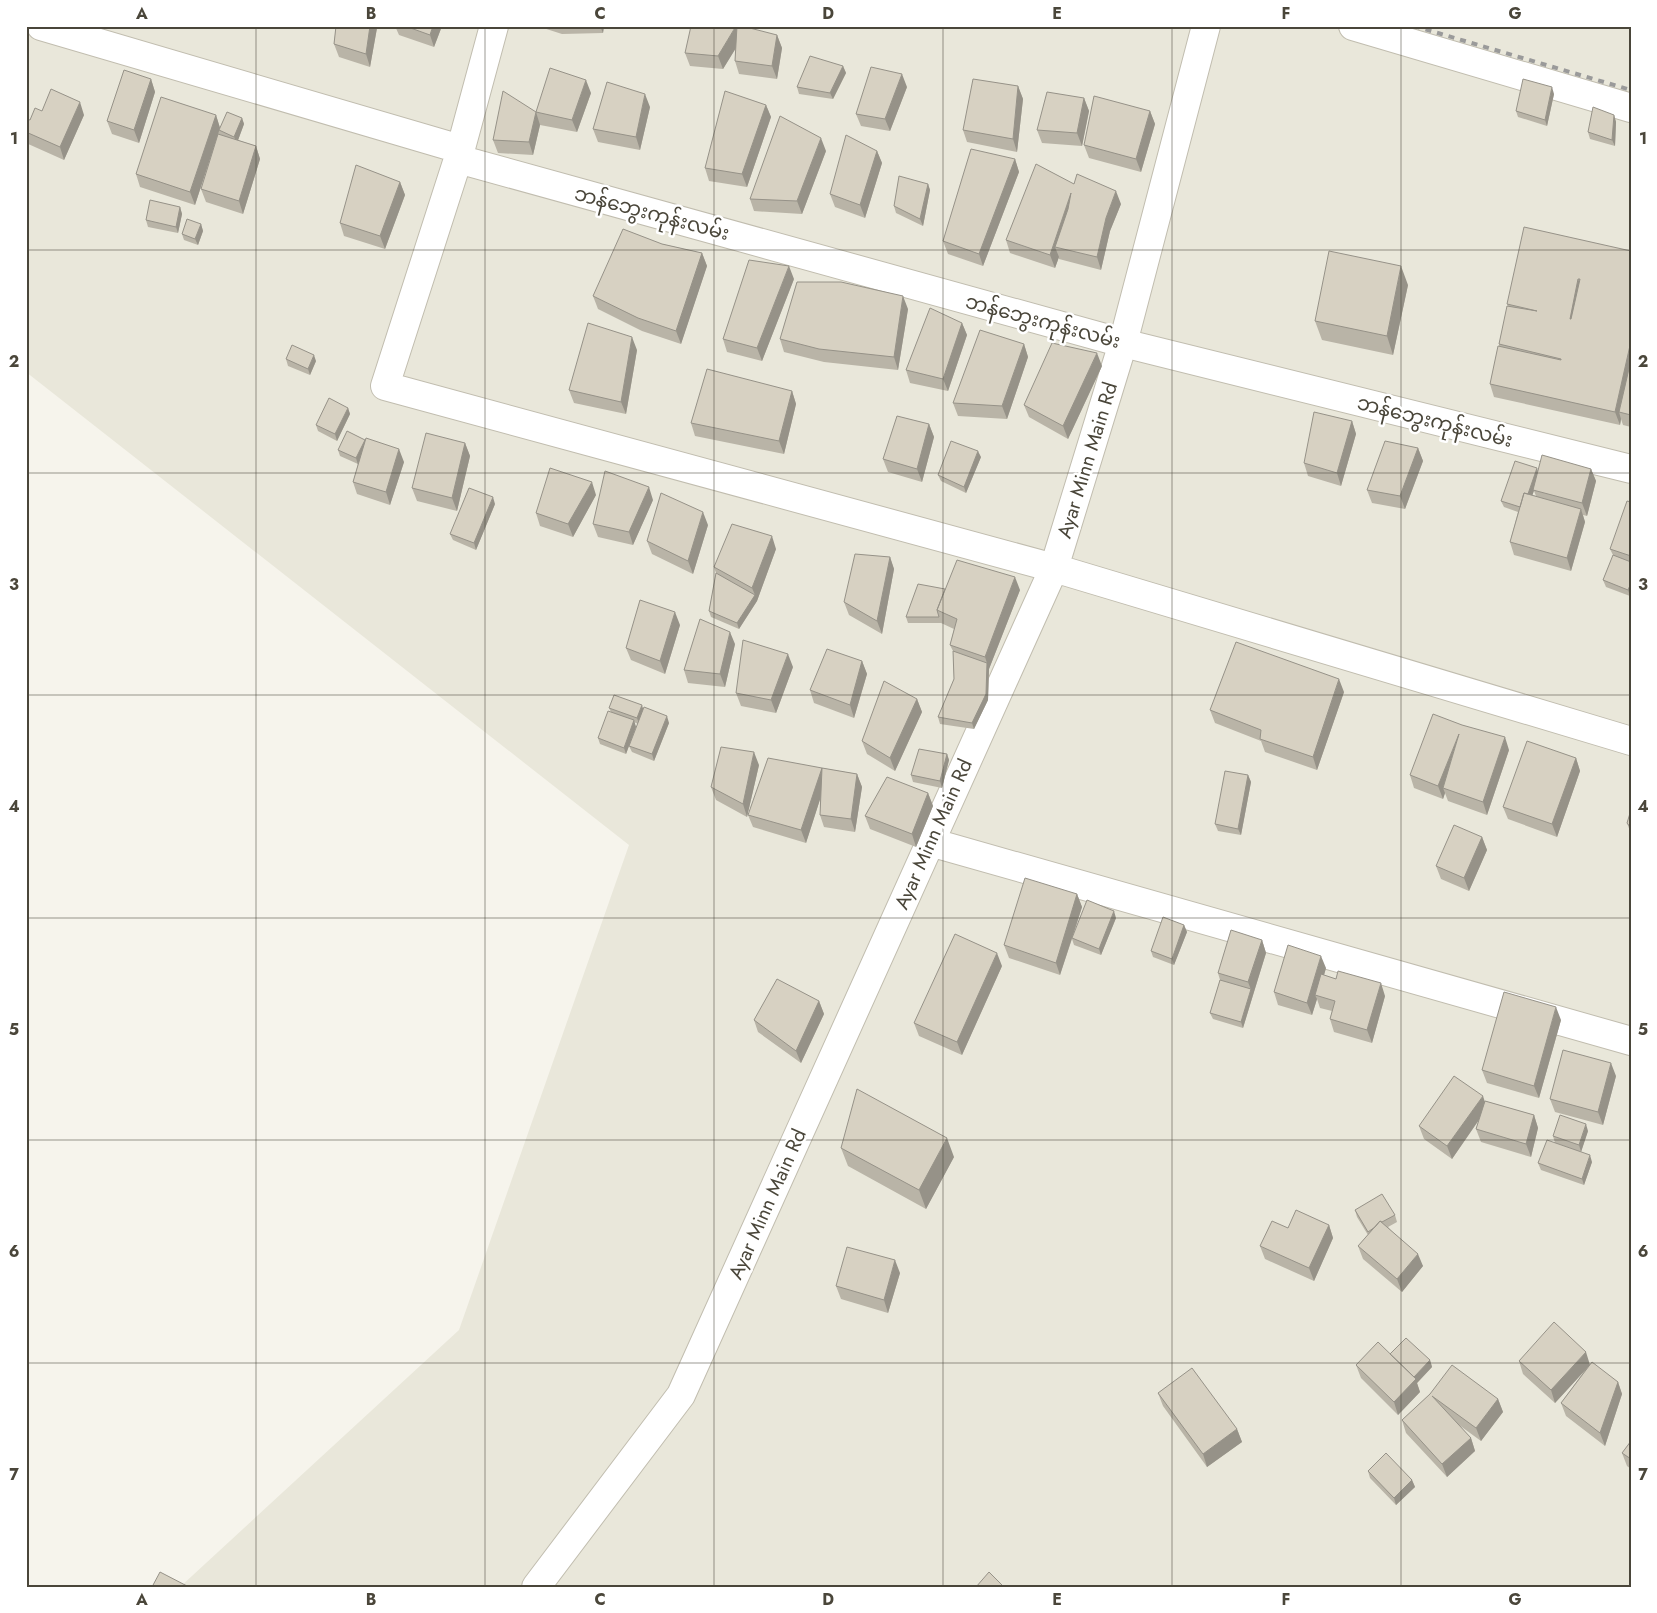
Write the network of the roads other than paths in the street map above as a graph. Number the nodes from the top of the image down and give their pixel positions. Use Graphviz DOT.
graph roads {
  1 [pos="41,26"];
  2 [pos="494,26"];
  3 [pos="1206,26"];
  4 [pos="1353,26"];
  5 [pos="1631,108"];
  6 [pos="459,154"];
  7 [pos="1122,343"];
  8 [pos="1631,469"];
  9 [pos="1054,568"];
  10 [pos="1631,741"];
  11 [pos="930,842"];
  12 [pos="1631,1041"];
  13 [pos="536,1587"];
  1 -- 6 [label="street, ဘန်ဘွေးကုန်းလမ်း"];
  2 -- 6 [label="street"];
  3 -- 7 [label="street, Ayar Minn Main Rd"];
  4 -- 5 [label="street"];
  6 -- 7 [label="street, ဘန်ဘွေးကုန်းလမ်း"];
  6 -- 9 [label="street"];
  7 -- 8 [label="street, ဘန်ဘွေးကုန်းလမ်း"];
  7 -- 9 [label="street, Ayar Minn Main Rd"];
  9 -- 10 [label="street"];
  9 -- 11 [label="street, Ayar Minn Main Rd"];
  11 -- 12 [label="street"];
  11 -- 13 [label="street, Ayar Minn Main Rd"];
}
